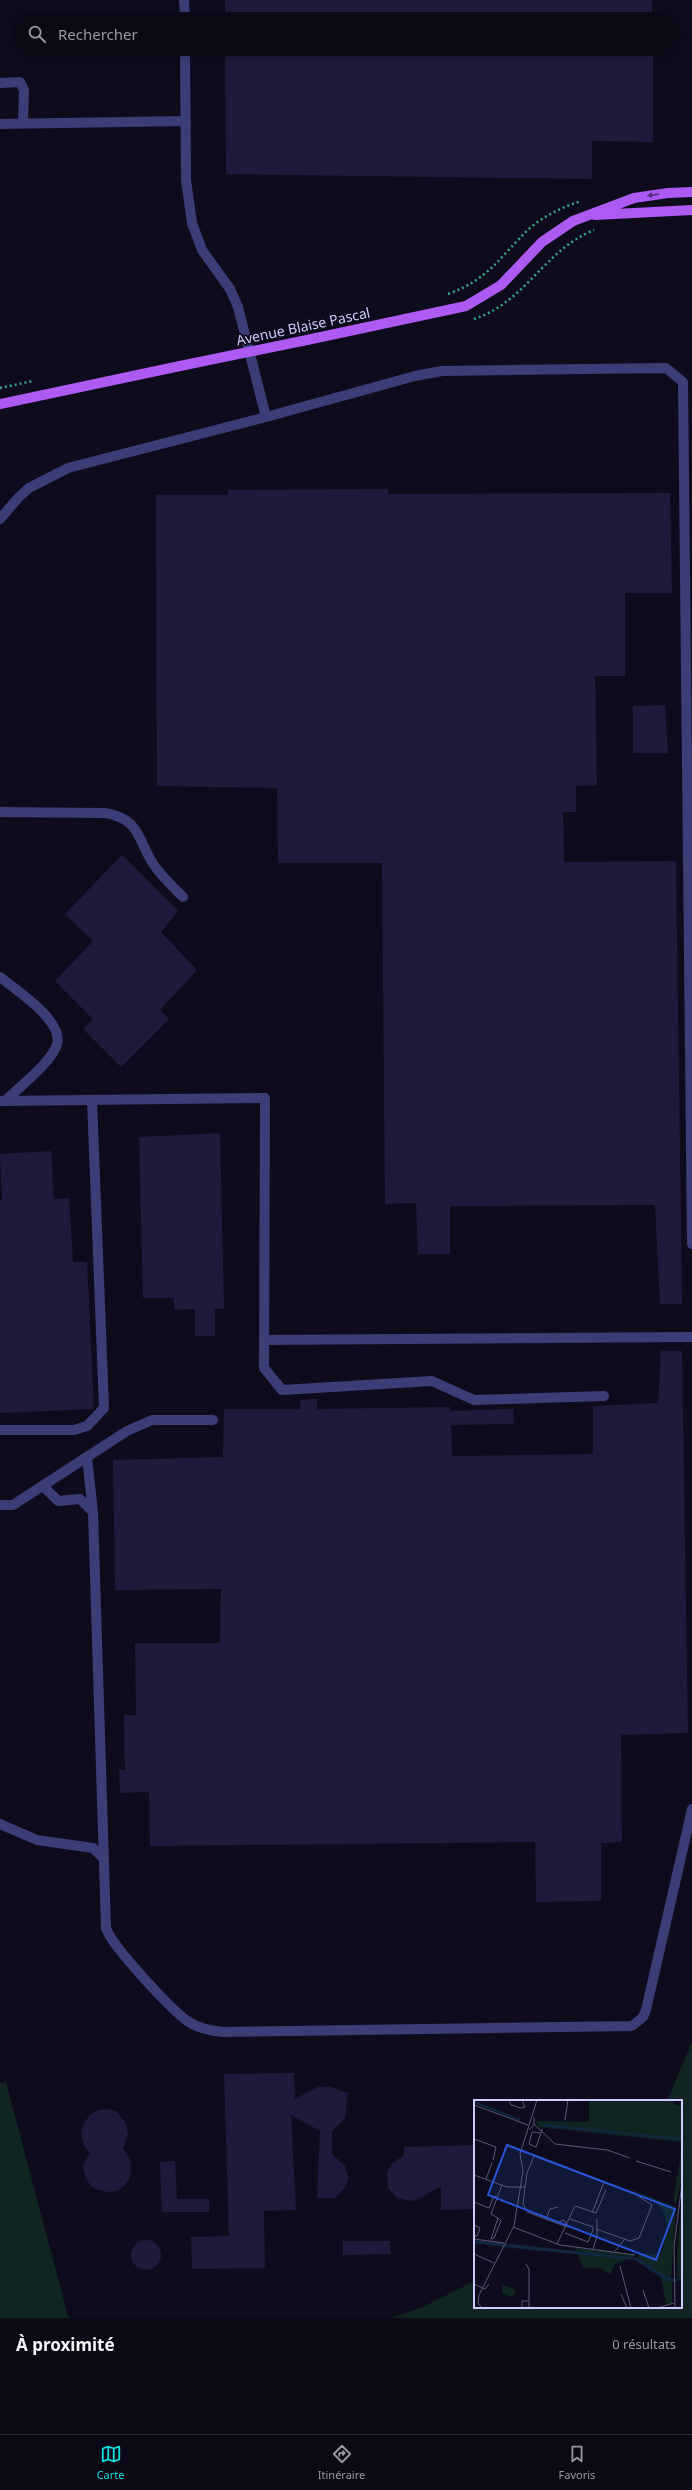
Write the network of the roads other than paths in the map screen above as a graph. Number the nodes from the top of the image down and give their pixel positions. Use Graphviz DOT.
graph roads {
  1 [pos="184,0"];
  2 [pos="184,12"];
  3 [pos="185,56"];
  4 [pos="0,83"];
  5 [pos="186,121"];
  6 [pos="23,123"];
  7 [pos="0,124"];
  8 [pos="692,192"];
  9 [pos="692,210"];
  10 [pos="583,217"];
  11 [pos="0,404"];
  12 [pos="266,417"];
  13 [pos="0,519"];
  14 [pos="0,812"];
  15 [pos="183,897"];
  16 [pos="0,977"];
  17 [pos="92,1100"];
  18 [pos="3,1101"];
  19 [pos="692,1244"];
  20 [pos="692,1337"];
  21 [pos="264,1340"];
  22 [pos="604,1396"];
  23 [pos="214,1420"];
  24 [pos="0,1430"];
  25 [pos="87,1458"];
  26 [pos="43,1486"];
  27 [pos="0,1505"];
  28 [pos="93,1512"];
  29 [pos="692,1808"];
  30 [pos="0,1824"];
  31 [pos="104,1859"];
  1 -- 2 [label="lane"];
  3 -- 5 [label="lane"];
  4 -- 6 [label="lane"];
  5 -- 6 [label="lane"];
  5 -- 12 [label="lane"];
  6 -- 7 [label="lane"];
  8 -- 10 [label="main road, Avenue Blaise Pascal, one-way"];
  9 -- 10 [label="main road, Avenue Blaise Pascal"];
  10 -- 11 [label="main road, Avenue Blaise Pascal, bridge"];
  12 -- 13 [label="lane"];
  12 -- 19 [label="lane"];
  14 -- 15 [label="lane"];
  16 -- 18 [label="lane"];
  17 -- 18 [label="lane"];
  17 -- 21 [label="lane"];
  17 -- 24 [label="lane"];
  20 -- 21 [label="lane"];
  21 -- 22 [label="lane"];
  23 -- 25 [label="lane"];
  25 -- 26 [label="lane"];
  25 -- 28 [label="lane"];
  26 -- 27 [label="lane"];
  26 -- 28 [label="lane"];
  28 -- 31 [label="lane"];
  29 -- 31 [label="lane"];
  30 -- 31 [label="lane"];
}
